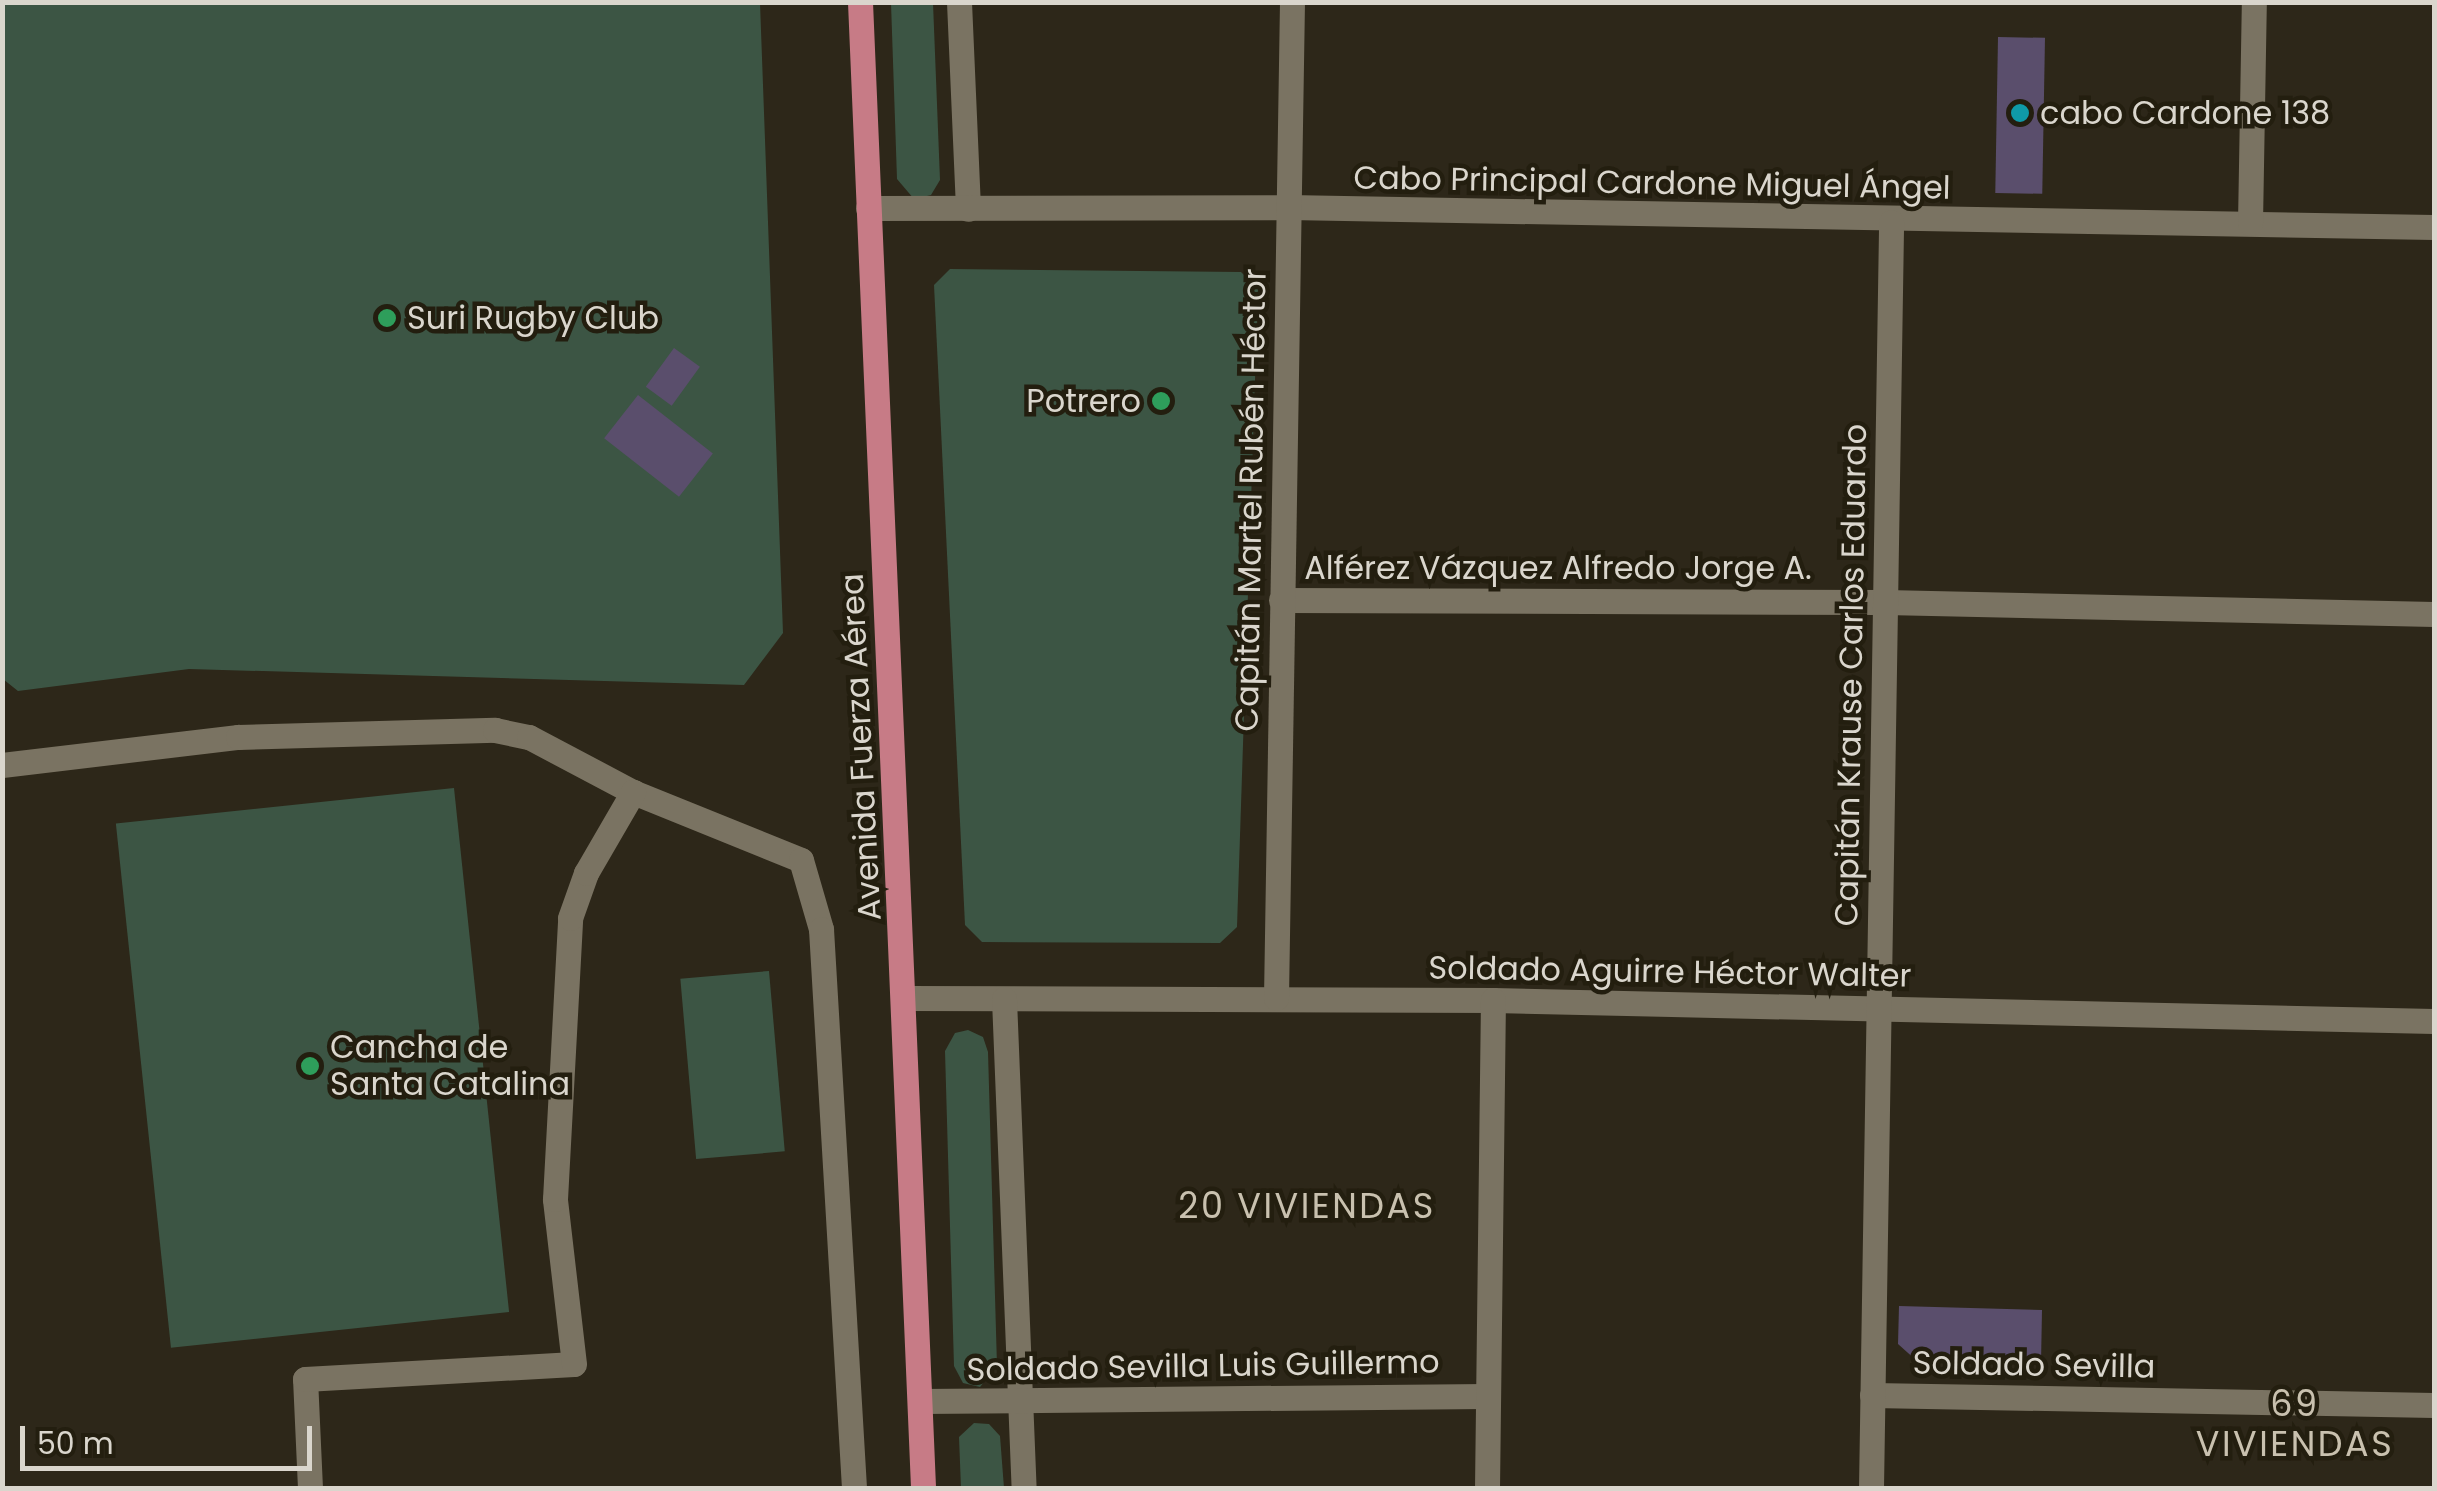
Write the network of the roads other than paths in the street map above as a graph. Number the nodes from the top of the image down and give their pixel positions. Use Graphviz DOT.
graph roads {
  1 [pos="860,2"];
  2 [pos="959,2"];
  3 [pos="1292,2"];
  4 [pos="2254,2"];
  5 [pos="1288,207"];
  6 [pos="868,208"];
  7 [pos="968,209"];
  8 [pos="1890,222"];
  9 [pos="2250,224"];
  10 [pos="2434,227"];
  11 [pos="1282,600"];
  12 [pos="1885,602"];
  13 [pos="2434,614"];
  14 [pos="2,765"];
  15 [pos="634,792"];
  16 [pos="905,998"];
  17 [pos="1276,998"];
  18 [pos="1004,999"];
  19 [pos="1493,1000"];
  20 [pos="1878,1008"];
  21 [pos="2434,1021"];
  22 [pos="1872,1394"];
  23 [pos="1487,1396"];
  24 [pos="1018,1398"];
  25 [pos="920,1402"];
  26 [pos="2434,1405"];
  27 [pos="310,1488"];
  28 [pos="854,1488"];
  29 [pos="923,1488"];
  30 [pos="1024,1488"];
  31 [pos="1487,1488"];
  32 [pos="1871,1488"];
  1 -- 6 [label="main road, Avenida Fuerza Aérea"];
  2 -- 7 [label="street"];
  3 -- 5 [label="street, Capitán Martel Rubén Héctor"];
  4 -- 9 [label="street"];
  5 -- 7 [label="street, Cabo Principal Cardone Miguel Ángel"];
  5 -- 8 [label="street, Cabo Principal Cardone Miguel Ángel"];
  5 -- 11 [label="street, Capitán Martel Rubén Héctor"];
  6 -- 7 [label="street, Cabo Principal Cardone Miguel Ángel"];
  6 -- 16 [label="main road, Avenida Fuerza Aérea"];
  8 -- 9 [label="street, Cabo Principal Cardone Miguel Ángel"];
  8 -- 12 [label="street, Capitán Krause Carlos Eduardo"];
  9 -- 10 [label="street, Cabo Principal Cardone Miguel Ángel"];
  11 -- 12 [label="street, Alférez Vázquez Alfredo Jorge A."];
  11 -- 17 [label="street, Capitán Martel Rubén Héctor"];
  12 -- 13 [label="street, Alférez Vázquez Alfredo Jorge A."];
  12 -- 20 [label="street, Capitán Krause Carlos Eduardo"];
  14 -- 15 [label="street"];
  15 -- 27 [label="street"];
  15 -- 28 [label="street"];
  16 -- 18 [label="street, Soldado Aguirre Héctor Walter"];
  16 -- 25 [label="main road, Avenida Fuerza Aérea"];
  17 -- 18 [label="street, Soldado Aguirre Héctor Walter"];
  17 -- 19 [label="street, Soldado Aguirre Héctor Walter"];
  18 -- 24 [label="street"];
  19 -- 20 [label="street, Soldado Aguirre Héctor Walter"];
  19 -- 23 [label="street"];
  20 -- 21 [label="street, Soldado Aguirre Héctor Walter"];
  20 -- 22 [label="street, Capitán Krause Carlos Eduardo"];
  22 -- 26 [label="street, Soldado Sevilla"];
  22 -- 32 [label="street, Capitán Krause Carlos Eduardo"];
  23 -- 24 [label="street, Soldado Sevilla Luis Guillermo"];
  23 -- 31 [label="street"];
  24 -- 25 [label="street, Soldado Sevilla Luis Guillermo"];
  24 -- 30 [label="street"];
  25 -- 29 [label="main road, Avenida Fuerza Aérea"];
}
